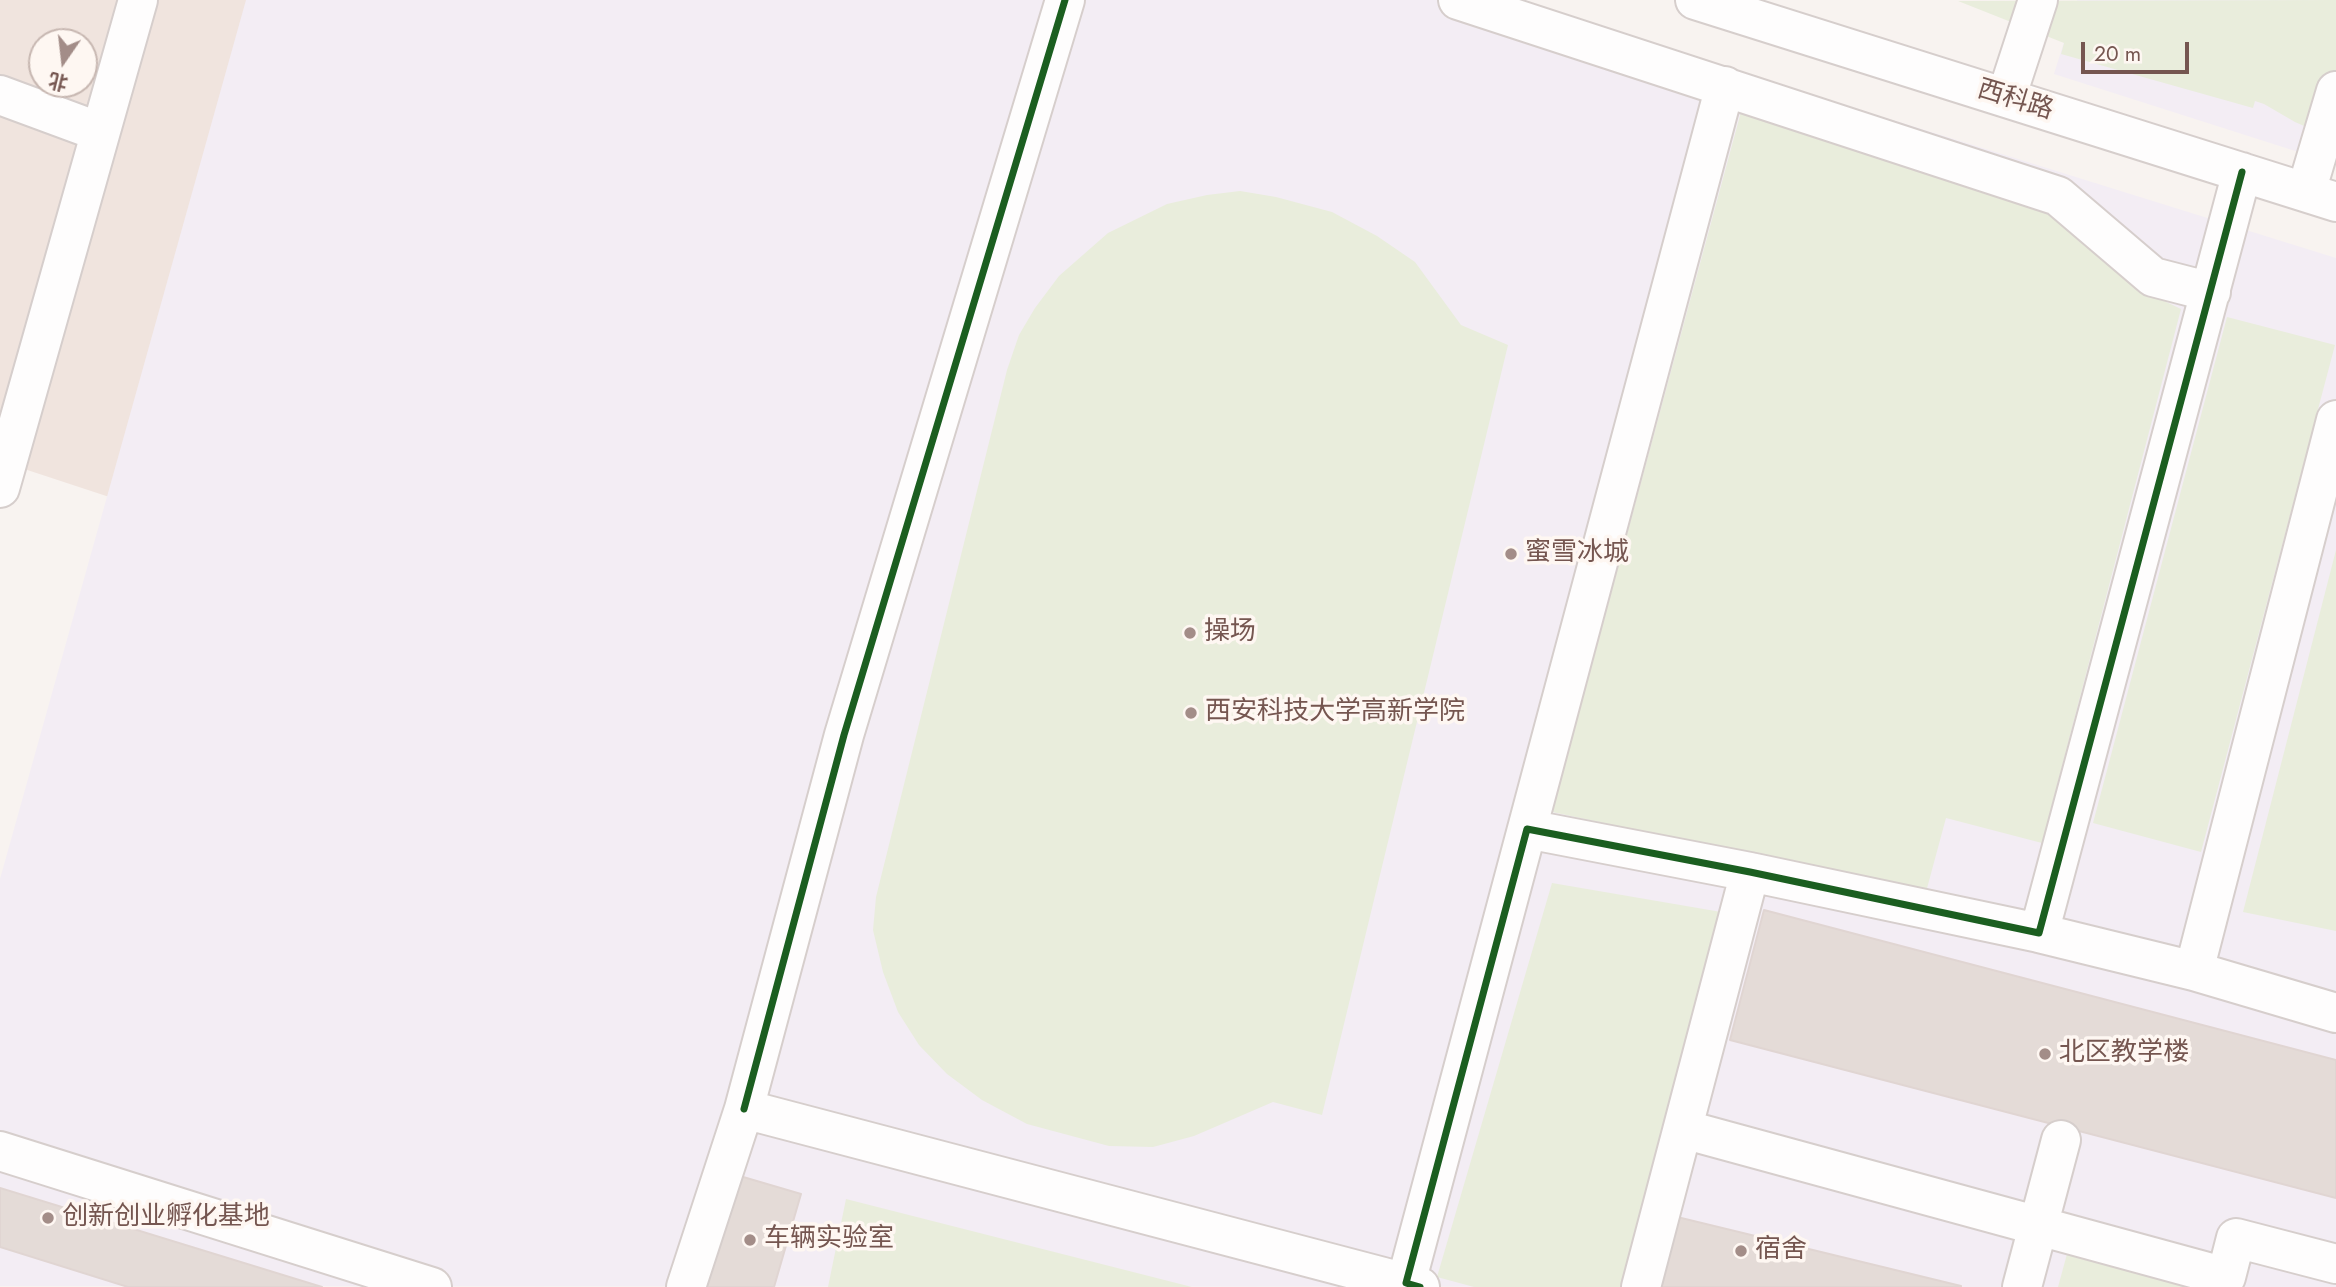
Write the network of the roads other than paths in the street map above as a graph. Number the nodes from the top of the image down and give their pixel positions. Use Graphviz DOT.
graph roads {
  1 [pos="138,0"];
  2 [pos="1065,0"];
  3 [pos="1458,0"];
  4 [pos="1695,0"];
  5 [pos="2038,0"];
  6 [pos="1725,86"];
  7 [pos="2336,90"];
  8 [pos="0,95"];
  9 [pos="2006,98"];
  10 [pos="100,132"];
  11 [pos="2242,172"];
  12 [pos="2321,197"];
  13 [pos="2211,292"];
  14 [pos="2336,419"];
  15 [pos="1,482"];
  16 [pos="1528,829"];
  17 [pos="1750,872"];
  18 [pos="2039,933"];
  19 [pos="2194,971"];
  20 [pos="2336,1013"];
  21 [pos="744,1109"];
  22 [pos="1682,1129"];
  23 [pos="2061,1140"];
  24 [pos="0,1151"];
  25 [pos="2038,1227"];
  26 [pos="2336,1264"];
  27 [pos="1413,1285"];
  28 [pos="432,1287"];
  29 [pos="686,1287"];
  30 [pos="1641,1287"];
  31 [pos="2022,1287"];
  1 -- 10 [label="street"];
  2 -- 21 [label="street"];
  3 -- 6 [label="street"];
  4 -- 9 [label="street, 西科路"];
  5 -- 9 [label="street"];
  6 -- 13 [label="street"];
  6 -- 16 [label="street"];
  7 -- 12 [label="street"];
  8 -- 10 [label="street"];
  9 -- 11 [label="street, 西科路"];
  10 -- 15 [label="street"];
  11 -- 12 [label="street, 西科路"];
  11 -- 13 [label="street"];
  13 -- 18 [label="street"];
  14 -- 19 [label="street"];
  16 -- 17 [label="street"];
  16 -- 27 [label="street"];
  17 -- 18 [label="street"];
  17 -- 22 [label="street"];
  18 -- 19 [label="street"];
  19 -- 20 [label="street"];
  21 -- 27 [label="street"];
  21 -- 29 [label="street"];
  22 -- 25 [label="street"];
  22 -- 30 [label="street"];
  23 -- 25 [label="street"];
  24 -- 28 [label="street"];
  25 -- 26 [label="street"];
  25 -- 31 [label="street"];
}
